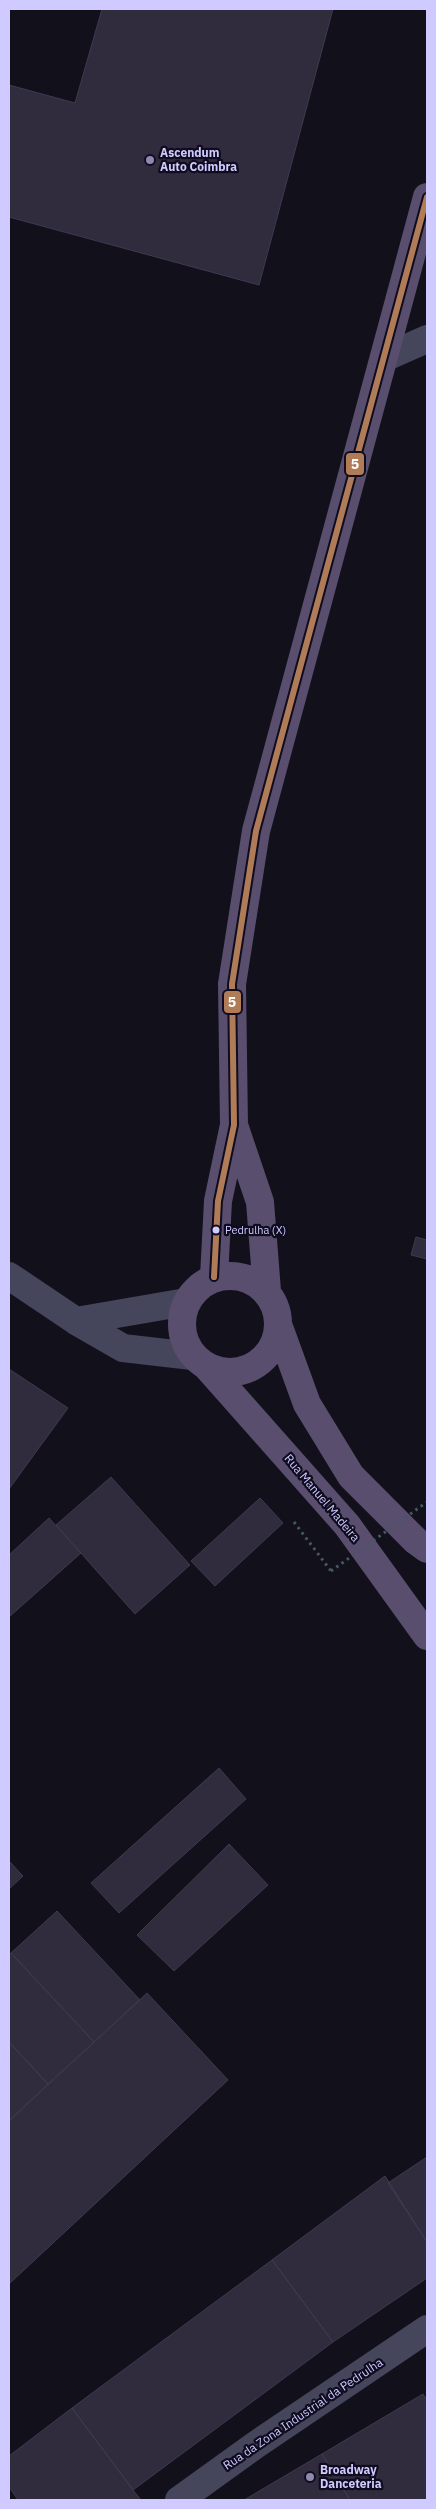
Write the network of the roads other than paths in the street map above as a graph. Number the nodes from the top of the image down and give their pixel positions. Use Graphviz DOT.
graph roads {
  1 [pos="427,197"];
  2 [pos="427,339"];
  3 [pos="384,358"];
  4 [pos="234,1125"];
  5 [pos="9,1276"];
  6 [pos="214,1278"];
  7 [pos="267,1291"];
  8 [pos="186,1302"];
  9 [pos="76,1321"];
  10 [pos="279,1327"];
  11 [pos="200,1362"];
  12 [pos="427,1549"];
  13 [pos="427,1636"];
  14 [pos="427,2329"];
  15 [pos="180,2500"];
  1 -- 3 [label="main road"];
  2 -- 3 [label="street"];
  3 -- 4 [label="main road"];
  4 -- 6 [label="main road"];
  4 -- 7 [label="main road"];
  5 -- 9 [label="street"];
  6 -- 7 [label="main road"];
  6 -- 8 [label="main road"];
  7 -- 10 [label="main road"];
  8 -- 9 [label="street"];
  8 -- 11 [label="main road"];
  9 -- 11 [label="street"];
  10 -- 11 [label="main road"];
  10 -- 12 [label="main road"];
  11 -- 13 [label="main road, Rua Manuel Madeira"];
  14 -- 15 [label="street, Rua da Zona Industrial da Pedrulha"];
}
